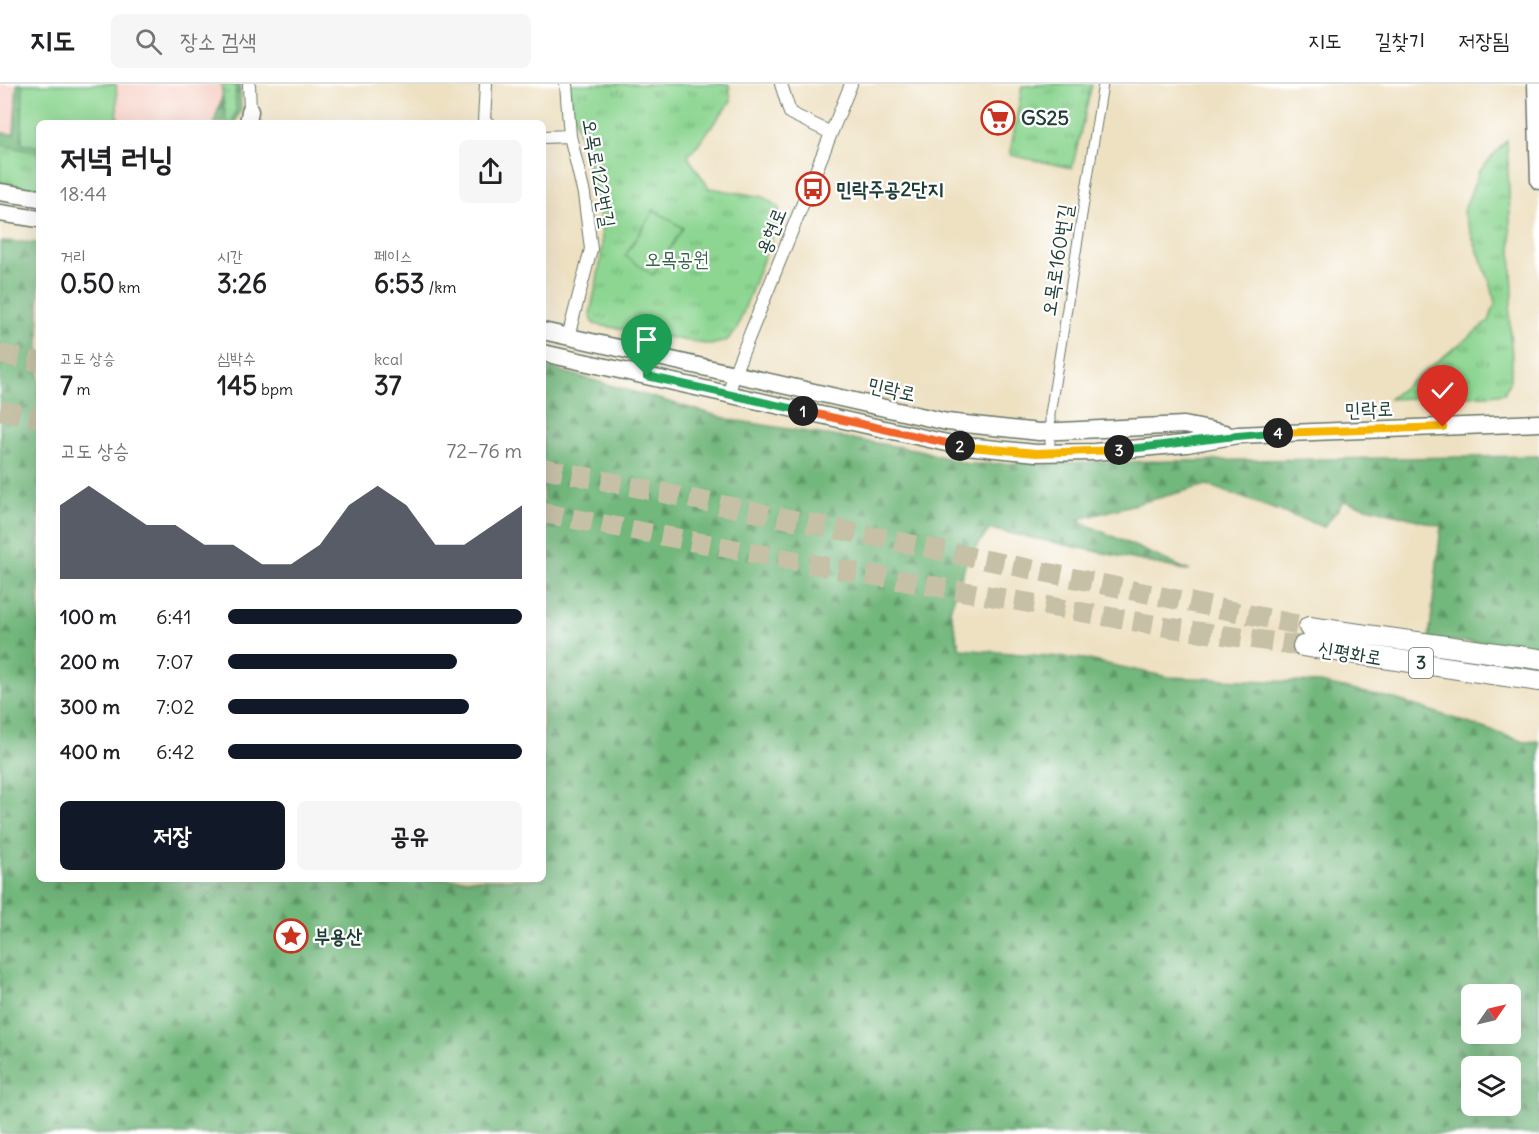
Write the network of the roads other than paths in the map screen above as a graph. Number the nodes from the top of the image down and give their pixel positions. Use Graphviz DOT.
graph roads {
  1 [pos="249,84"];
  2 [pos="486,84"];
  3 [pos="566,84"];
  4 [pos="781,84"];
  5 [pos="851,84"];
  6 [pos="1103,84"];
  7 [pos="1536,84"];
  8 [pos="250,119"];
  9 [pos="484,120"];
  10 [pos="831,133"];
  11 [pos="570,136"];
  12 [pos="546,137"];
  13 [pos="1539,181"];
  14 [pos="0,192"];
  15 [pos="36,198"];
  16 [pos="0,213"];
  17 [pos="36,219"];
  18 [pos="546,332"];
  19 [pos="568,337"];
  20 [pos="546,354"];
  21 [pos="734,374"];
  22 [pos="729,394"];
  23 [pos="1539,423"];
  24 [pos="1238,435"];
  25 [pos="1050,443"];
  26 [pos="1539,659"];
  27 [pos="1539,681"];
  1 -- 8 [label="street"];
  2 -- 9 [label="street"];
  3 -- 11 [label="street, 오목로122번길"];
  4 -- 10 [label="street"];
  5 -- 10 [label="street, 용현로"];
  6 -- 25 [label="street, 오목로160번길"];
  7 -- 13 [label="main road"];
  10 -- 21 [label="street, 용현로"];
  11 -- 12 [label="street"];
  11 -- 19 [label="street, 오목로122번길"];
  14 -- 15 [label="main road"];
  16 -- 17 [label="main road"];
  18 -- 19 [label="main road, 민락로"];
  19 -- 21 [label="main road, 민락로"];
  20 -- 22 [label="main road, 민락로"];
  21 -- 22 [label="street, 용현로"];
  21 -- 24 [label="main road, 민락로"];
  22 -- 24 [label="main road, 민락로"];
  23 -- 24 [label="main road, 민락로"];
  26 -- 27 [label="highway, 신평화로 / 3"];
}
